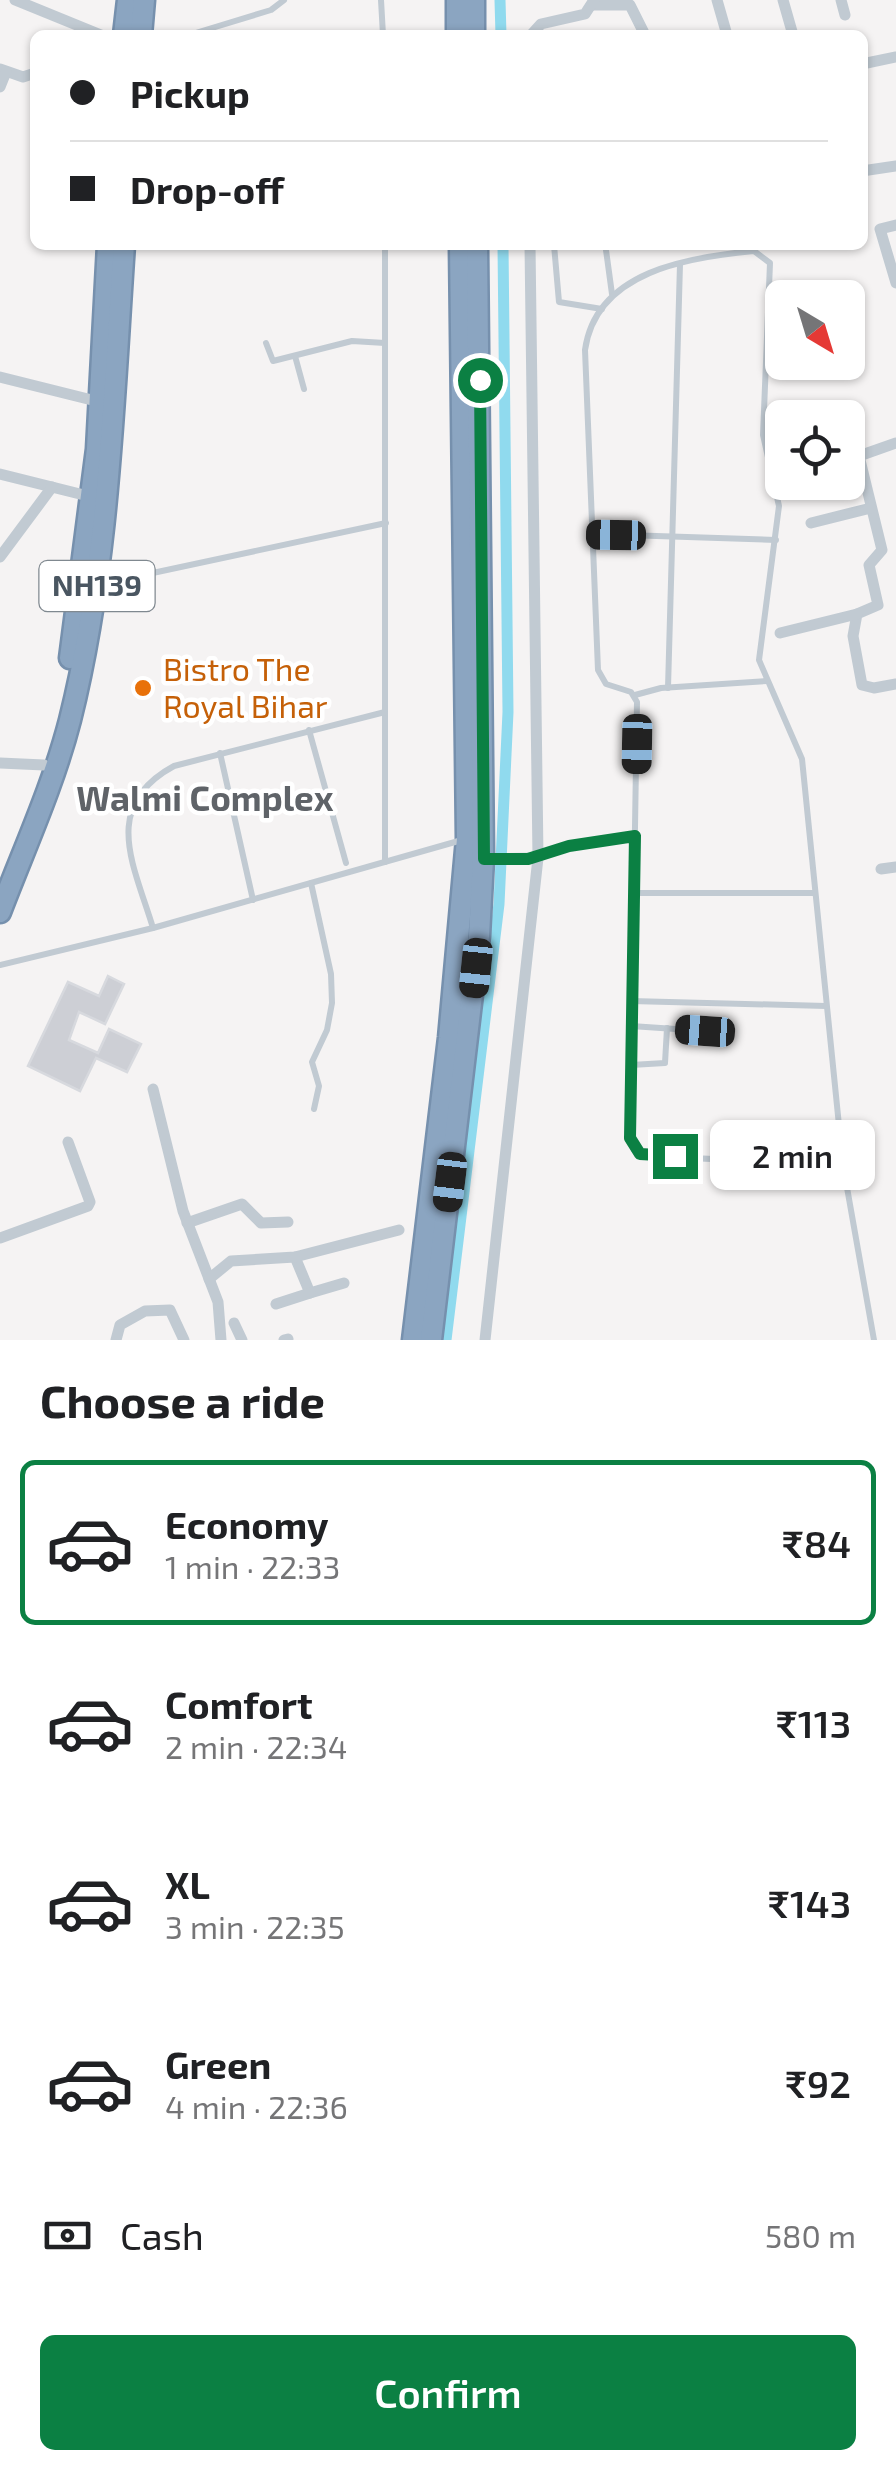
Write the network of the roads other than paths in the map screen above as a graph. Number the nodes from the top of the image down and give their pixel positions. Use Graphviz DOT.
graph roads {
  1 [pos="15,0"];
  2 [pos="128,0"];
  3 [pos="144,0"];
  4 [pos="284,0"];
  5 [pos="380,0"];
  6 [pos="457,0"];
  7 [pos="474,0"];
  8 [pos="636,0"];
  9 [pos="717,0"];
  10 [pos="783,0"];
  11 [pos="841,0"];
  12 [pos="593,3"];
  13 [pos="622,4"];
  14 [pos="845,15"];
  15 [pos="88,30"];
  16 [pos="125,30"];
  17 [pos="141,30"];
  18 [pos="205,30"];
  19 [pos="383,30"];
  20 [pos="457,30"];
  21 [pos="474,30"];
  22 [pos="536,30"];
  23 [pos="644,30"];
  24 [pos="726,30"];
  25 [pos="792,30"];
  26 [pos="896,57"];
  27 [pos="868,63"];
  28 [pos="3,70"];
  29 [pos="30,75"];
  30 [pos="0,88"];
  31 [pos="896,166"];
  32 [pos="868,169"];
  33 [pos="896,225"];
  34 [pos="108,250"];
  35 [pos="123,250"];
  36 [pos="385,250"];
  37 [pos="460,250"];
  38 [pos="478,250"];
  39 [pos="530,250"];
  40 [pos="555,250"];
  41 [pos="606,250"];
  42 [pos="680,264"];
  43 [pos="896,283"];
  44 [pos="612,295"];
  45 [pos="602,309"];
  46 [pos="385,342"];
  47 [pos="266,344"];
  48 [pos="295,356"];
  49 [pos="0,377"];
  50 [pos="304,389"];
  51 [pos="106,403"];
  52 [pos="896,443"];
  53 [pos="0,474"];
  54 [pos="52,487"];
  55 [pos="92,497"];
  56 [pos="871,508"];
  57 [pos="386,523"];
  58 [pos="811,523"];
  59 [pos="595,534"];
  60 [pos="672,536"];
  61 [pos="776,540"];
  62 [pos="0,558"];
  63 [pos="148,574"];
  64 [pos="857,614"];
  65 [pos="780,634"];
  66 [pos="767,681"];
  67 [pos="896,684"];
  68 [pos="668,688"];
  69 [pos="635,696"];
  70 [pos="385,712"];
  71 [pos="309,730"];
  72 [pos="220,753"];
  73 [pos="0,762"];
  74 [pos="44,765"];
  75 [pos="635,836"];
  76 [pos="467,839"];
  77 [pos="489,858"];
  78 [pos="533,858"];
  79 [pos="346,862"];
  80 [pos="385,862"];
  81 [pos="896,867"];
  82 [pos="881,869"];
  83 [pos="0,878"];
  84 [pos="311,883"];
  85 [pos="634,893"];
  86 [pos="815,893"];
  87 [pos="253,900"];
  88 [pos="0,912"];
  89 [pos="153,928"];
  90 [pos="0,965"];
  91 [pos="631,1000"];
  92 [pos="826,1006"];
  93 [pos="631,1026"];
  94 [pos="667,1028"];
  95 [pos="705,1031"];
  96 [pos="630,1065"];
  97 [pos="153,1089"];
  98 [pos="314,1109"];
  99 [pos="68,1142"];
  100 [pos="842,1166"];
  101 [pos="288,1222"];
  102 [pos="187,1223"];
  103 [pos="398,1230"];
  104 [pos="0,1238"];
  105 [pos="295,1257"];
  106 [pos="209,1279"];
  107 [pos="344,1283"];
  108 [pos="310,1293"];
  109 [pos="276,1304"];
  110 [pos="234,1323"];
  111 [pos="116,1340"];
  112 [pos="184,1340"];
  113 [pos="221,1340"];
  114 [pos="242,1340"];
  115 [pos="413,1340"];
  116 [pos="431,1340"];
  117 [pos="485,1340"];
  118 [pos="874,1340"];
  1 -- 15 [label="street"];
  2 -- 16 [label="highway"];
  3 -- 17 [label="highway"];
  4 -- 18 [label="lane"];
  5 -- 19 [label="lane"];
  6 -- 20 [label="highway"];
  7 -- 21 [label="highway"];
  8 -- 13 [label="street"];
  9 -- 24 [label="street"];
  10 -- 25 [label="street"];
  11 -- 14 [label="street"];
  12 -- 13 [label="street"];
  12 -- 22 [label="street"];
  13 -- 23 [label="street"];
  26 -- 27 [label="street"];
  28 -- 29 [label="street"];
  28 -- 30 [label="street"];
  31 -- 32 [label="street"];
  33 -- 43 [label="street"];
  34 -- 51 [label="highway, NH139"];
  35 -- 51 [label="highway, NH139"];
  36 -- 46 [label="lane"];
  37 -- 76 [label="highway"];
  38 -- 77 [label="highway"];
  39 -- 78 [label="street"];
  40 -- 45 [label="lane"];
  41 -- 44 [label="lane"];
  42 -- 44 [label="lane"];
  42 -- 60 [label="lane"];
  42 -- 61 [label="lane"];
  44 -- 45 [label="lane"];
  45 -- 59 [label="lane"];
  46 -- 48 [label="lane"];
  46 -- 57 [label="lane"];
  47 -- 48 [label="lane"];
  48 -- 50 [label="lane"];
  49 -- 51 [label="street"];
  51 -- 55 [label="highway, NH139"];
  51 -- 88 [label="highway, NH139"];
  52 -- 56 [label="street"];
  53 -- 54 [label="street"];
  54 -- 55 [label="street"];
  54 -- 62 [label="street"];
  55 -- 74 [label="highway, NH139"];
  56 -- 58 [label="street"];
  56 -- 64 [label="street"];
  57 -- 63 [label="lane"];
  57 -- 70 [label="lane"];
  59 -- 60 [label="lane"];
  59 -- 69 [label="lane"];
  60 -- 61 [label="lane"];
  60 -- 68 [label="lane"];
  61 -- 66 [label="lane"];
  64 -- 65 [label="street"];
  64 -- 67 [label="street"];
  66 -- 68 [label="lane"];
  66 -- 86 [label="lane"];
  68 -- 69 [label="lane"];
  69 -- 75 [label="lane"];
  70 -- 71 [label="lane"];
  70 -- 80 [label="lane"];
  71 -- 72 [label="lane"];
  71 -- 79 [label="lane"];
  72 -- 87 [label="lane"];
  72 -- 89 [label="lane"];
  73 -- 74 [label="street"];
  74 -- 83 [label="highway, NH139"];
  75 -- 78 [label="lane"];
  75 -- 85 [label="lane"];
  76 -- 80 [label="lane"];
  76 -- 115 [label="highway"];
  77 -- 78 [label="street"];
  77 -- 116 [label="highway"];
  78 -- 117 [label="street"];
  80 -- 84 [label="lane"];
  81 -- 82 [label="street"];
  84 -- 87 [label="lane"];
  84 -- 98 [label="lane"];
  85 -- 86 [label="lane"];
  85 -- 91 [label="lane"];
  86 -- 92 [label="lane"];
  87 -- 89 [label="lane"];
  89 -- 90 [label="lane"];
  91 -- 92 [label="lane"];
  91 -- 93 [label="lane"];
  92 -- 100 [label="lane"];
  93 -- 94 [label="lane"];
  93 -- 96 [label="lane"];
  94 -- 95 [label="lane"];
  94 -- 96 [label="lane"];
  96 -- 100 [label="lane"];
  97 -- 102 [label="street"];
  99 -- 104 [label="street"];
  100 -- 118 [label="lane"];
  101 -- 102 [label="street"];
  102 -- 106 [label="street"];
  103 -- 105 [label="street"];
  105 -- 106 [label="street"];
  105 -- 108 [label="street"];
  106 -- 113 [label="street"];
  107 -- 108 [label="street"];
  108 -- 109 [label="street"];
  110 -- 114 [label="street"];
  111 -- 112 [label="street"];
}
